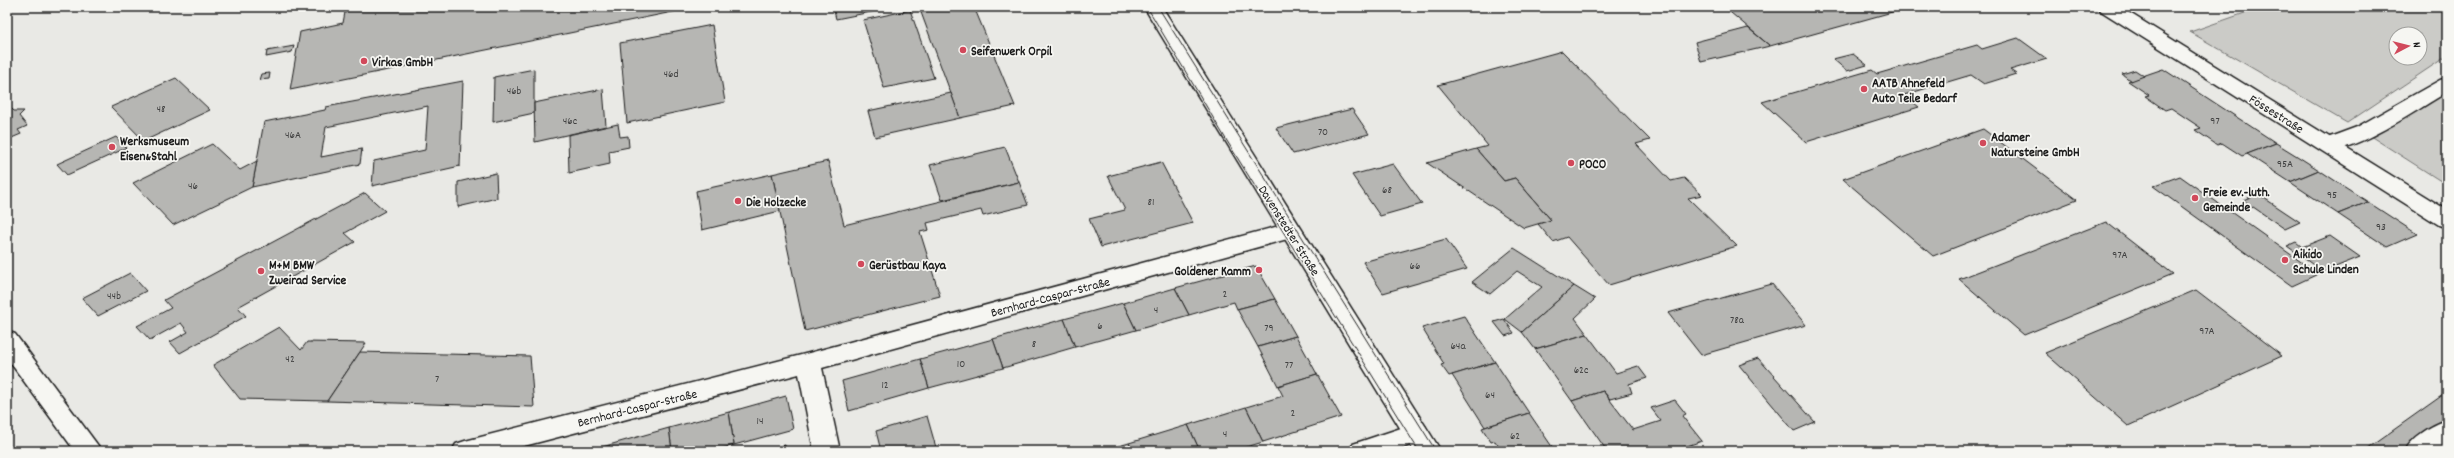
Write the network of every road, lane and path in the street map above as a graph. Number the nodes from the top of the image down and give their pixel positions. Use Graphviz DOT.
graph roads {
  1 [pos="1153,7"];
  2 [pos="2107,7"];
  3 [pos="2447,84"];
  4 [pos="2329,146"];
  5 [pos="2447,220"];
  6 [pos="1290,231"];
  7 [pos="7,340"];
  8 [pos="809,362"];
  9 [pos="2447,430"];
  10 [pos="1422,442"];
  11 [pos="89,451"];
  12 [pos="465,451"];
  13 [pos="827,451"];
  14 [pos="1362,451"];
  15 [pos="2418,451"];
  1 -- 6 [label="main road, Davenstedter Straße"];
  2 -- 4 [label="main road, Fössestraße"];
  3 -- 4 [label="main road"];
  4 -- 5 [label="main road, Fössestraße"];
  6 -- 8 [label="main road, Bernhard-Caspar-Straße"];
  6 -- 10 [label="main road, Davenstedter Straße"];
  7 -- 11 [label="main road"];
  8 -- 12 [label="main road, Bernhard-Caspar-Straße"];
  8 -- 13 [label="main road"];
  9 -- 15 [label="main road"];
  10 -- 14 [label="main road"];
}
